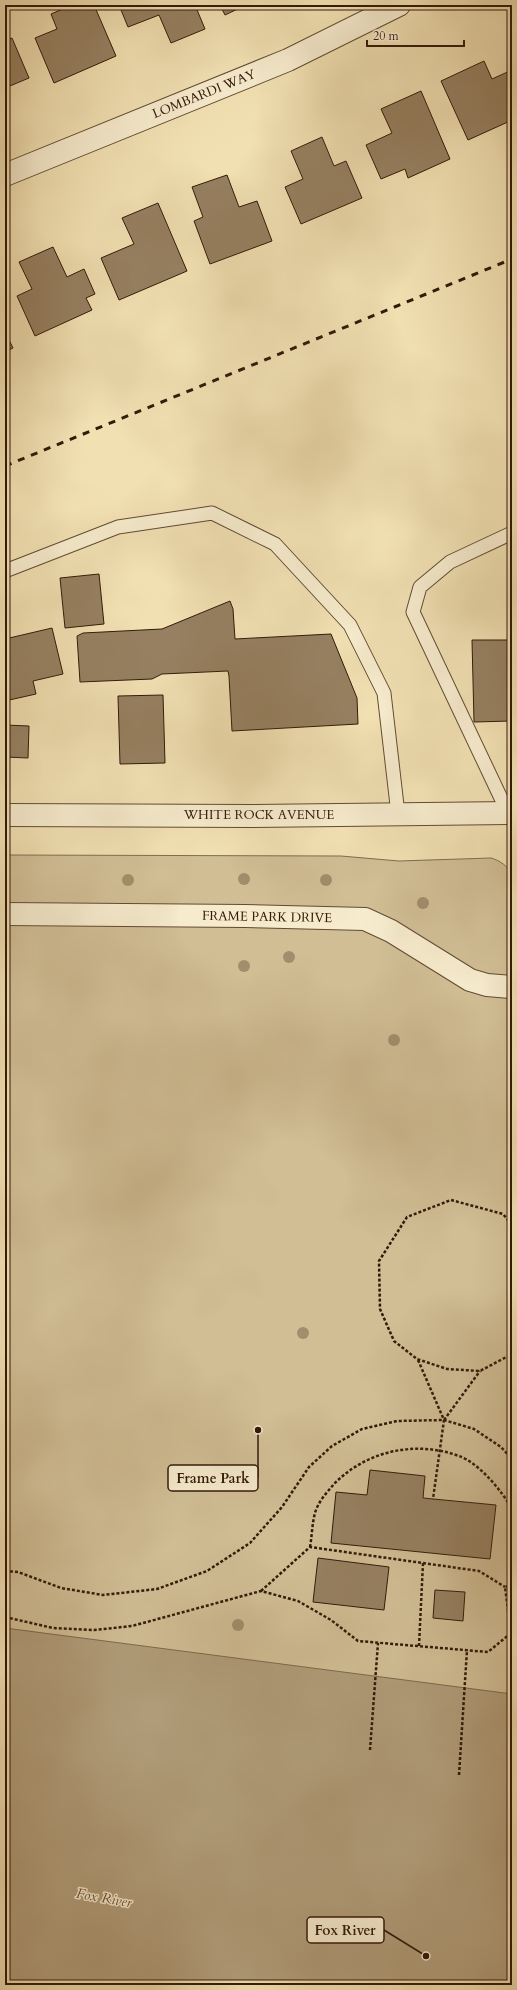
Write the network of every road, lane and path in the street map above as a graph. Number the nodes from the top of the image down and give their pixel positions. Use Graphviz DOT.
graph roads {
  1 [pos="399,5"];
  2 [pos="5,175"];
  3 [pos="512,533"];
  4 [pos="5,571"];
  5 [pos="510,813"];
  6 [pos="398,814"];
  7 [pos="5,815"];
  8 [pos="5,914"];
  9 [pos="512,987"];
  10 [pos="512,1225"];
  11 [pos="512,1354"];
  12 [pos="418,1360"];
  13 [pos="480,1370"];
  14 [pos="444,1420"];
  15 [pos="440,1451"];
  16 [pos="512,1458"];
  17 [pos="433,1499"];
  18 [pos="512,1509"];
  19 [pos="310,1547"];
  20 [pos="423,1563"];
  21 [pos="5,1571"];
  22 [pos="512,1585"];
  23 [pos="505,1587"];
  24 [pos="261,1591"];
  25 [pos="5,1617"];
  26 [pos="511,1633"];
  27 [pos="378,1643"];
  28 [pos="419,1646"];
  29 [pos="467,1650"];
  30 [pos="370,1750"];
  31 [pos="459,1775"];
  1 -- 2 [label="street, LOMBARDI WAY"];
  3 -- 5 [label="lane"];
  4 -- 6 [label="lane"];
  5 -- 6 [label="street, WHITE ROCK AVENUE"];
  6 -- 7 [label="street, WHITE ROCK AVENUE"];
  8 -- 9 [label="street, FRAME PARK DRIVE"];
  10 -- 12 [label="path"];
  11 -- 13 [label="path"];
  12 -- 13 [label="path"];
  12 -- 14 [label="path"];
  13 -- 14 [label="path"];
  14 -- 15 [label="path"];
  14 -- 16 [label="path"];
  14 -- 21 [label="path"];
  15 -- 17 [label="path"];
  15 -- 18 [label="path"];
  15 -- 19 [label="path"];
  19 -- 20 [label="path"];
  19 -- 24 [label="path"];
  20 -- 23 [label="path"];
  20 -- 28 [label="path"];
  22 -- 23 [label="path"];
  23 -- 26 [label="path"];
  24 -- 25 [label="path"];
  24 -- 27 [label="path"];
  26 -- 29 [label="path"];
  27 -- 28 [label="path"];
  27 -- 30 [label="path"];
  28 -- 29 [label="path"];
  29 -- 31 [label="path"];
}
